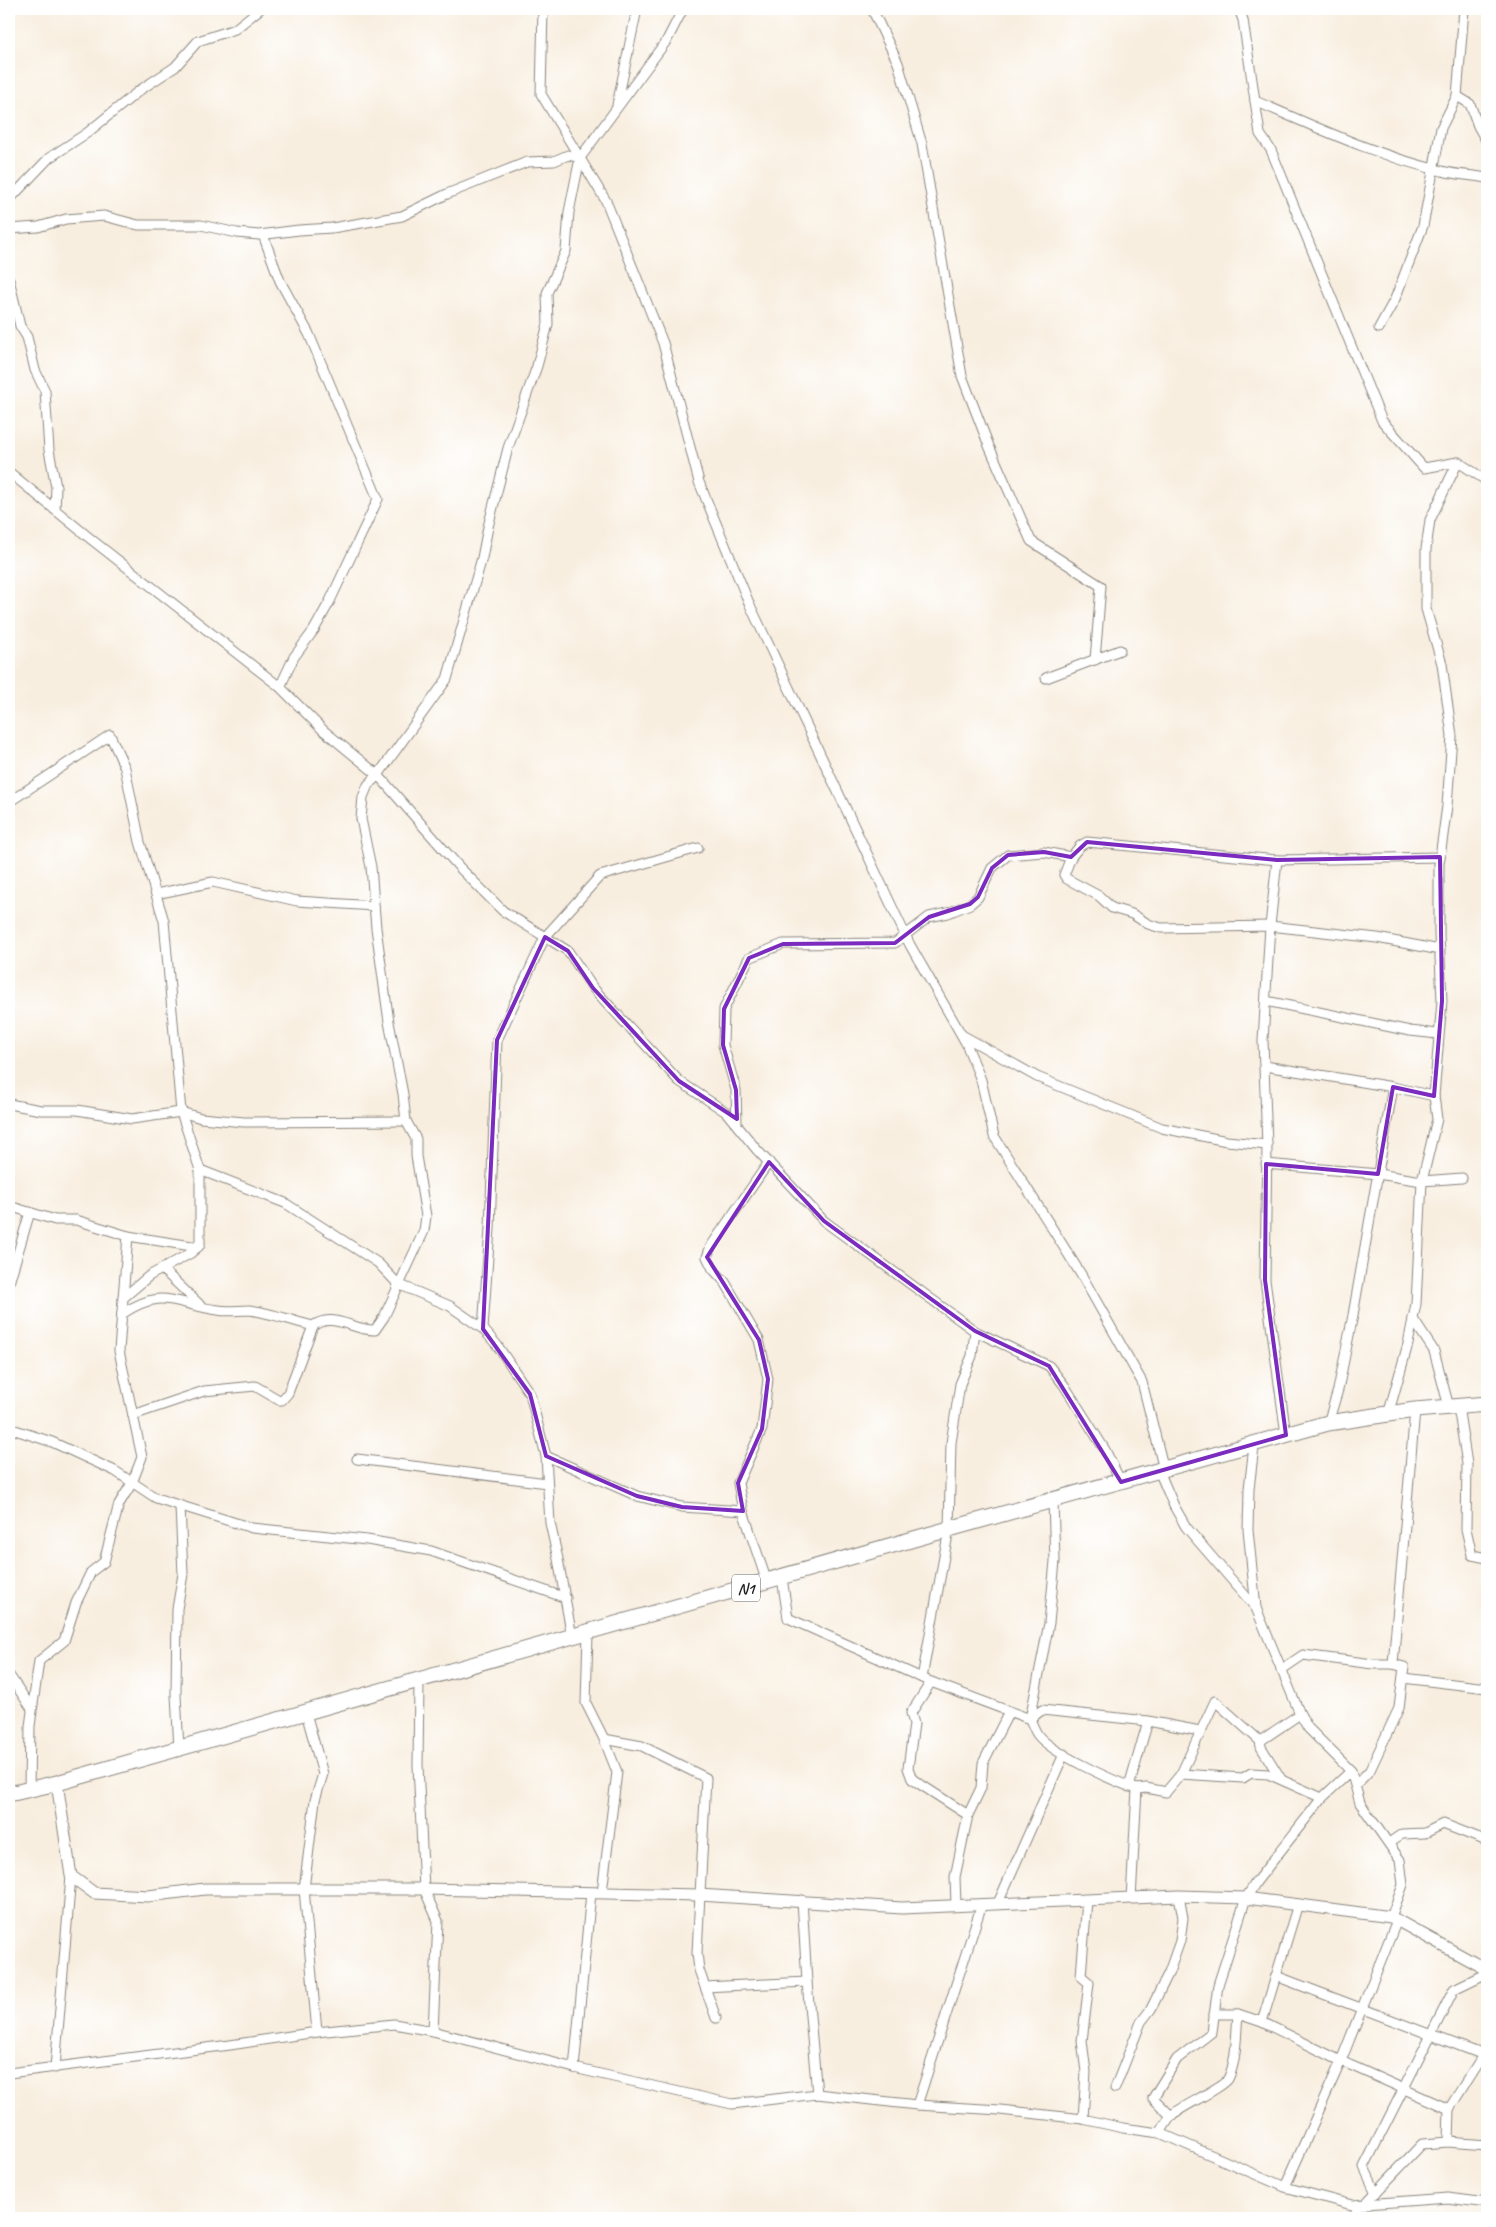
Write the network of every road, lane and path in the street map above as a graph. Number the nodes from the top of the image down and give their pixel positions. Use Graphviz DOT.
graph roads {
  1 [pos="260,9"];
  2 [pos="543,9"];
  3 [pos="637,9"];
  4 [pos="683,9"];
  5 [pos="872,9"];
  6 [pos="1239,9"];
  7 [pos="1464,9"];
  8 [pos="1456,96"];
  9 [pos="1255,101"];
  10 [pos="616,108"];
  11 [pos="1487,142"];
  12 [pos="580,158"];
  13 [pos="1433,169"];
  14 [pos="1487,178"];
  15 [pos="9,200"];
  16 [pos="9,229"];
  17 [pos="263,235"];
  18 [pos="9,279"];
  19 [pos="1379,328"];
  20 [pos="1458,462"];
  21 [pos="9,472"];
  22 [pos="1487,481"];
  23 [pos="55,510"];
  24 [pos="1120,650"];
  25 [pos="1095,660"];
  26 [pos="1046,678"];
  27 [pos="280,687"];
  28 [pos="378,775"];
  29 [pos="9,802"];
  30 [pos="698,848"];
  31 [pos="1071,857"];
  32 [pos="1440,857"];
  33 [pos="1277,860"];
  34 [pos="156,894"];
  35 [pos="374,906"];
  36 [pos="1270,926"];
  37 [pos="906,936"];
  38 [pos="545,938"];
  39 [pos="1440,950"];
  40 [pos="1266,1001"];
  41 [pos="1438,1034"];
  42 [pos="962,1035"];
  43 [pos="1264,1066"];
  44 [pos="1393,1087"];
  45 [pos="1434,1096"];
  46 [pos="9,1104"];
  47 [pos="181,1112"];
  48 [pos="406,1121"];
  49 [pos="737,1125"];
  50 [pos="1267,1145"];
  51 [pos="768,1162"];
  52 [pos="1266,1164"];
  53 [pos="200,1170"];
  54 [pos="1378,1174"];
  55 [pos="1462,1178"];
  56 [pos="1422,1181"];
  57 [pos="9,1206"];
  58 [pos="30,1212"];
  59 [pos="128,1236"];
  60 [pos="198,1247"];
  61 [pos="11,1266"];
  62 [pos="162,1269"];
  63 [pos="9,1283"];
  64 [pos="398,1284"];
  65 [pos="123,1298"];
  66 [pos="202,1306"];
  67 [pos="122,1314"];
  68 [pos="1413,1319"];
  69 [pos="313,1326"];
  70 [pos="483,1329"];
  71 [pos="975,1331"];
  72 [pos="1487,1404"];
  73 [pos="1453,1406"];
  74 [pos="1415,1410"];
  75 [pos="132,1415"];
  76 [pos="1388,1415"];
  77 [pos="1328,1423"];
  78 [pos="9,1428"];
  79 [pos="1286,1435"];
  80 [pos="1254,1446"];
  81 [pos="546,1456"];
  82 [pos="357,1459"];
  83 [pos="1162,1471"];
  84 [pos="132,1482"];
  85 [pos="1121,1482"];
  86 [pos="547,1483"];
  87 [pos="1054,1502"];
  88 [pos="180,1506"];
  89 [pos="743,1511"];
  90 [pos="949,1529"];
  91 [pos="1487,1558"];
  92 [pos="775,1580"];
  93 [pos="566,1598"];
  94 [pos="1256,1608"];
  95 [pos="588,1633"];
  96 [pos="572,1637"];
  97 [pos="1393,1664"];
  98 [pos="1281,1670"];
  99 [pos="9,1675"];
  100 [pos="922,1678"];
  101 [pos="1403,1678"];
  102 [pos="419,1682"];
  103 [pos="931,1682"];
  104 [pos="1487,1688"];
  105 [pos="32,1709"];
  106 [pos="1009,1712"];
  107 [pos="306,1713"];
  108 [pos="1300,1714"];
  109 [pos="1030,1719"];
  110 [pos="1148,1721"];
  111 [pos="1200,1731"];
  112 [pos="604,1739"];
  113 [pos="1260,1741"];
  114 [pos="179,1749"];
  115 [pos="1064,1754"];
  116 [pos="1351,1771"];
  117 [pos="1181,1774"];
  118 [pos="1280,1778"];
  119 [pos="57,1783"];
  120 [pos="1356,1786"];
  121 [pos="1133,1788"];
  122 [pos="29,1790"];
  123 [pos="9,1794"];
  124 [pos="1322,1798"];
  125 [pos="968,1815"];
  126 [pos="1487,1841"];
  127 [pos="1388,1843"];
  128 [pos="71,1876"];
  129 [pos="304,1889"];
  130 [pos="424,1889"];
  131 [pos="596,1893"];
  132 [pos="699,1895"];
  133 [pos="1179,1896"];
  134 [pos="1246,1898"];
  135 [pos="1131,1899"];
  136 [pos="802,1900"];
  137 [pos="1087,1900"];
  138 [pos="998,1902"];
  139 [pos="982,1904"];
  140 [pos="1298,1904"];
  141 [pos="956,1905"];
  142 [pos="1394,1918"];
  143 [pos="1487,1972"];
  144 [pos="1276,1976"];
  145 [pos="807,1982"];
  146 [pos="705,1986"];
  147 [pos="1361,2008"];
  148 [pos="1214,2014"];
  149 [pos="1238,2014"];
  150 [pos="716,2018"];
  151 [pos="1262,2022"];
  152 [pos="433,2031"];
  153 [pos="317,2032"];
  154 [pos="1432,2033"];
  155 [pos="1485,2052"];
  156 [pos="1341,2062"];
  157 [pos="55,2068"];
  158 [pos="574,2068"];
  159 [pos="9,2073"];
  160 [pos="1115,2088"];
  161 [pos="1404,2088"];
  162 [pos="816,2094"];
  163 [pos="917,2105"];
  164 [pos="1449,2109"];
  165 [pos="1171,2116"];
  166 [pos="1084,2118"];
  167 [pos="1160,2133"];
  168 [pos="1448,2142"];
  169 [pos="1487,2145"];
  170 [pos="1286,2187"];
  171 [pos="1376,2193"];
  172 [pos="1487,2203"];
  173 [pos="1361,2205"];
  174 [pos="1354,2218"];
  1 -- 15 [label="street"];
  2 -- 12 [label="street"];
  3 -- 10 [label="street"];
  4 -- 10 [label="street"];
  5 -- 25 [label="street"];
  6 -- 9 [label="street"];
  7 -- 8 [label="street"];
  8 -- 11 [label="street"];
  8 -- 13 [label="street"];
  9 -- 13 [label="street"];
  9 -- 20 [label="street"];
  10 -- 12 [label="street"];
  12 -- 17 [label="street"];
  12 -- 28 [label="street"];
  12 -- 37 [label="street"];
  13 -- 14 [label="street"];
  13 -- 19 [label="street"];
  16 -- 17 [label="street"];
  17 -- 27 [label="street"];
  18 -- 23 [label="street"];
  20 -- 22 [label="street"];
  20 -- 32 [label="street"];
  21 -- 23 [label="street"];
  23 -- 27 [label="street"];
  24 -- 25 [label="street"];
  25 -- 26 [label="street"];
  27 -- 28 [label="street"];
  28 -- 35 [label="street"];
  28 -- 38 [label="street"];
  29 -- 34 [label="street"];
  30 -- 38 [label="street"];
  31 -- 33 [label="street"];
  31 -- 36 [label="street"];
  31 -- 37 [label="street"];
  32 -- 33 [label="street"];
  32 -- 39 [label="street"];
  33 -- 36 [label="street"];
  34 -- 35 [label="street"];
  34 -- 47 [label="street"];
  35 -- 48 [label="street"];
  36 -- 39 [label="street"];
  36 -- 40 [label="street"];
  37 -- 42 [label="street"];
  37 -- 49 [label="street"];
  38 -- 49 [label="street"];
  38 -- 70 [label="street"];
  39 -- 41 [label="street"];
  40 -- 41 [label="street"];
  40 -- 43 [label="street"];
  41 -- 45 [label="street"];
  42 -- 50 [label="street"];
  42 -- 83 [label="street"];
  43 -- 44 [label="street"];
  43 -- 50 [label="street"];
  44 -- 45 [label="street"];
  44 -- 54 [label="street"];
  45 -- 56 [label="street"];
  46 -- 47 [label="street"];
  47 -- 48 [label="street"];
  47 -- 53 [label="street"];
  48 -- 64 [label="street"];
  49 -- 51 [label="street"];
  50 -- 52 [label="street"];
  51 -- 71 [label="street"];
  51 -- 89 [label="street"];
  52 -- 54 [label="street"];
  52 -- 79 [label="street"];
  53 -- 60 [label="street"];
  53 -- 64 [label="street"];
  54 -- 56 [label="street"];
  54 -- 77 [label="street"];
  55 -- 56 [label="street"];
  56 -- 68 [label="street"];
  57 -- 58 [label="street"];
  58 -- 59 [label="street"];
  58 -- 61 [label="street"];
  59 -- 60 [label="street"];
  59 -- 65 [label="street"];
  60 -- 62 [label="street"];
  61 -- 63 [label="street"];
  62 -- 65 [label="street"];
  62 -- 66 [label="street"];
  64 -- 69 [label="street"];
  64 -- 70 [label="street"];
  65 -- 67 [label="street"];
  66 -- 67 [label="street"];
  66 -- 69 [label="street"];
  67 -- 75 [label="street"];
  68 -- 73 [label="street"];
  68 -- 76 [label="street"];
  69 -- 75 [label="street"];
  70 -- 81 [label="street"];
  71 -- 85 [label="street"];
  71 -- 90 [label="street"];
  72 -- 73 [label="main road, N1"];
  73 -- 74 [label="main road, N1"];
  73 -- 91 [label="street"];
  74 -- 76 [label="main road, N1"];
  74 -- 97 [label="street"];
  75 -- 84 [label="street"];
  76 -- 77 [label="main road, N1"];
  77 -- 79 [label="main road, N1"];
  78 -- 84 [label="street"];
  79 -- 80 [label="main road, N1"];
  80 -- 83 [label="main road, N1"];
  80 -- 94 [label="street"];
  81 -- 86 [label="street"];
  81 -- 89 [label="street"];
  82 -- 86 [label="street"];
  83 -- 85 [label="main road, N1"];
  83 -- 94 [label="street"];
  84 -- 88 [label="street"];
  84 -- 105 [label="street"];
  85 -- 87 [label="main road, N1"];
  86 -- 93 [label="street"];
  87 -- 90 [label="main road, N1"];
  87 -- 109 [label="street"];
  88 -- 93 [label="street"];
  88 -- 114 [label="street"];
  89 -- 92 [label="street"];
  90 -- 92 [label="main road, N1"];
  90 -- 100 [label="street"];
  92 -- 95 [label="main road, N1"];
  92 -- 100 [label="street"];
  93 -- 96 [label="street"];
  94 -- 98 [label="street"];
  95 -- 96 [label="main road, N1"];
  95 -- 112 [label="street"];
  96 -- 102 [label="main road, N1"];
  97 -- 98 [label="street"];
  97 -- 101 [label="street"];
  98 -- 108 [label="street"];
  99 -- 105 [label="street"];
  100 -- 103 [label="street"];
  101 -- 104 [label="street"];
  101 -- 120 [label="street"];
  102 -- 107 [label="main road, N1"];
  102 -- 130 [label="street"];
  103 -- 106 [label="street"];
  103 -- 125 [label="street"];
  105 -- 122 [label="street"];
  106 -- 109 [label="street"];
  106 -- 125 [label="street"];
  107 -- 114 [label="main road, N1"];
  107 -- 129 [label="street"];
  108 -- 113 [label="street"];
  108 -- 116 [label="street"];
  109 -- 110 [label="street"];
  109 -- 115 [label="street"];
  110 -- 111 [label="street"];
  110 -- 121 [label="street"];
  111 -- 113 [label="street"];
  111 -- 117 [label="street"];
  112 -- 131 [label="street"];
  112 -- 132 [label="street"];
  113 -- 118 [label="street"];
  114 -- 119 [label="main road, N1"];
  115 -- 121 [label="street"];
  115 -- 138 [label="street"];
  116 -- 120 [label="street"];
  116 -- 124 [label="street"];
  117 -- 118 [label="street"];
  117 -- 121 [label="street"];
  118 -- 124 [label="street"];
  119 -- 122 [label="main road, N1"];
  119 -- 128 [label="street"];
  120 -- 127 [label="street"];
  121 -- 135 [label="street"];
  122 -- 123 [label="main road, N1"];
  124 -- 134 [label="street"];
  125 -- 141 [label="street"];
  126 -- 127 [label="street"];
  127 -- 142 [label="street"];
  128 -- 129 [label="street"];
  128 -- 157 [label="street"];
  129 -- 130 [label="street"];
  129 -- 153 [label="street"];
  130 -- 131 [label="street"];
  130 -- 152 [label="street"];
  131 -- 132 [label="street"];
  131 -- 158 [label="street"];
  132 -- 136 [label="street"];
  132 -- 146 [label="street"];
  133 -- 134 [label="street"];
  133 -- 135 [label="street"];
  133 -- 160 [label="street"];
  134 -- 140 [label="street"];
  134 -- 148 [label="street"];
  135 -- 137 [label="street"];
  136 -- 141 [label="street"];
  136 -- 145 [label="street"];
  137 -- 138 [label="street"];
  137 -- 166 [label="street"];
  138 -- 139 [label="street"];
  139 -- 141 [label="street"];
  139 -- 163 [label="street"];
  140 -- 142 [label="street"];
  140 -- 144 [label="street"];
  142 -- 143 [label="street"];
  142 -- 147 [label="street"];
  143 -- 154 [label="street"];
  144 -- 147 [label="street"];
  144 -- 151 [label="street"];
  145 -- 146 [label="street"];
  145 -- 162 [label="street"];
  146 -- 150 [label="street"];
  147 -- 154 [label="street"];
  147 -- 156 [label="street"];
  148 -- 149 [label="street"];
  148 -- 165 [label="street"];
  149 -- 151 [label="street"];
  149 -- 165 [label="street"];
  151 -- 156 [label="street"];
  152 -- 153 [label="street"];
  152 -- 158 [label="street"];
  153 -- 157 [label="street"];
  154 -- 155 [label="street"];
  154 -- 161 [label="street"];
  155 -- 164 [label="street"];
  156 -- 161 [label="street"];
  156 -- 170 [label="street"];
  157 -- 159 [label="street"];
  158 -- 162 [label="street"];
  161 -- 164 [label="street"];
  161 -- 171 [label="street"];
  162 -- 163 [label="street"];
  163 -- 166 [label="street"];
  164 -- 168 [label="street"];
  165 -- 167 [label="street"];
  166 -- 167 [label="street"];
  167 -- 170 [label="street"];
  168 -- 169 [label="street"];
  168 -- 171 [label="street"];
  170 -- 173 [label="street"];
  171 -- 173 [label="street"];
  172 -- 173 [label="street"];
  173 -- 174 [label="street"];
}
